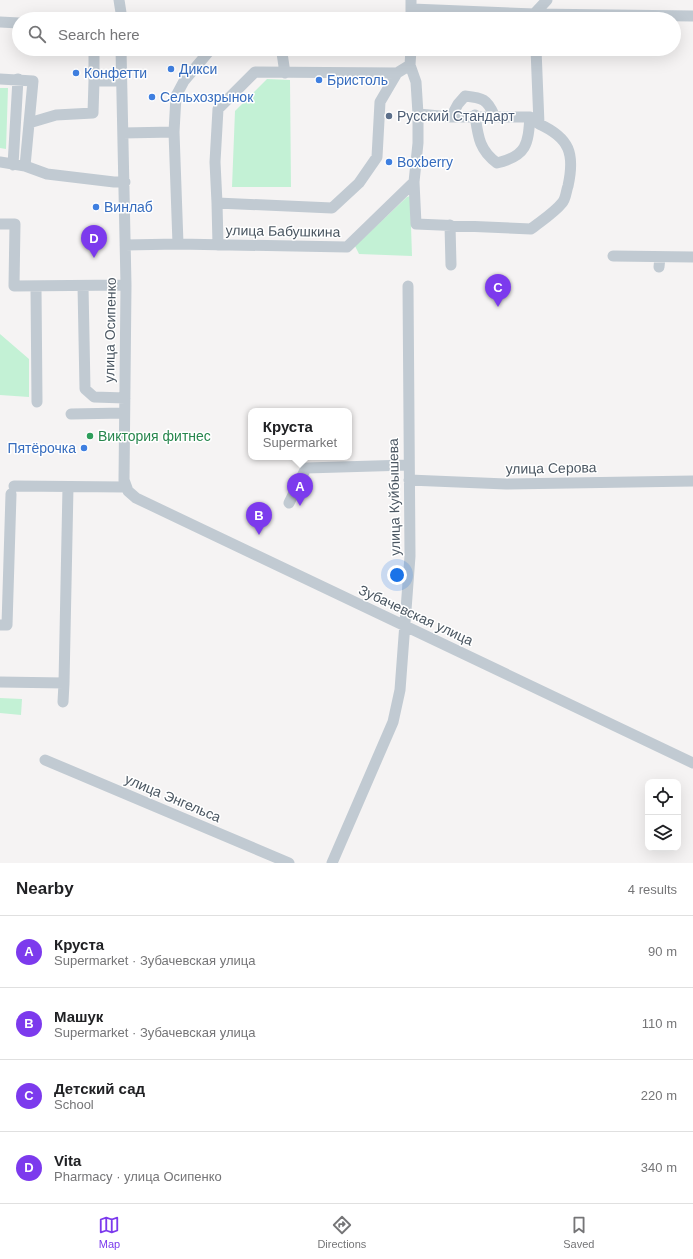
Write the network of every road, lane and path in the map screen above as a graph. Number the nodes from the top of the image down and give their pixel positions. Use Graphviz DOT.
graph roads {
  1 [pos="119,0"];
  2 [pos="547,0"];
  3 [pos="411,9"];
  4 [pos="121,12"];
  5 [pos="457,12"];
  6 [pos="538,12"];
  7 [pos="681,16"];
  8 [pos="693,16"];
  9 [pos="0,22"];
  10 [pos="12,22"];
  11 [pos="94,56"];
  12 [pos="121,56"];
  13 [pos="205,56"];
  14 [pos="282,56"];
  15 [pos="411,56"];
  16 [pos="536,56"];
  17 [pos="410,66"];
  18 [pos="285,73"];
  19 [pos="397,73"];
  20 [pos="0,79"];
  21 [pos="18,79"];
  22 [pos="94,81"];
  23 [pos="121,81"];
  24 [pos="418,114"];
  25 [pos="475,115"];
  26 [pos="494,115"];
  27 [pos="451,116"];
  28 [pos="530,117"];
  29 [pos="29,123"];
  30 [pos="539,124"];
  31 [pos="123,132"];
  32 [pos="174,132"];
  33 [pos="0,162"];
  34 [pos="13,165"];
  35 [pos="25,166"];
  36 [pos="125,182"];
  37 [pos="414,182"];
  38 [pos="217,203"];
  39 [pos="0,224"];
  40 [pos="450,225"];
  41 [pos="178,244"];
  42 [pos="125,245"];
  43 [pos="218,245"];
  44 [pos="613,256"];
  45 [pos="693,257"];
  46 [pos="451,266"];
  47 [pos="126,285"];
  48 [pos="83,286"];
  49 [pos="408,286"];
  50 [pos="36,287"];
  51 [pos="125,398"];
  52 [pos="37,402"];
  53 [pos="124,413"];
  54 [pos="71,414"];
  55 [pos="408,465"];
  56 [pos="409,480"];
  57 [pos="693,481"];
  58 [pos="68,487"];
  59 [pos="126,489"];
  60 [pos="289,503"];
  61 [pos="0,625"];
  62 [pos="406,627"];
  63 [pos="0,682"];
  64 [pos="64,683"];
  65 [pos="62,702"];
  66 [pos="45,760"];
  67 [pos="693,763"];
  68 [pos="289,863"];
  69 [pos="332,863"];
  1 -- 4 [label="street"];
  2 -- 6 [label="street"];
  3 -- 5 [label="street"];
  7 -- 8 [label="street"];
  9 -- 10 [label="street"];
  11 -- 22 [label="street"];
  12 -- 23 [label="street, улица Осипенко"];
  13 -- 32 [label="street"];
  14 -- 18 [label="street"];
  15 -- 17 [label="street"];
  16 -- 30 [label="street"];
  17 -- 19 [label="street"];
  17 -- 24 [label="street"];
  18 -- 19 [label="street"];
  18 -- 38 [label="street"];
  19 -- 38 [label="street"];
  20 -- 21 [label="street"];
  21 -- 29 [label="street"];
  21 -- 34 [label="street"];
  22 -- 23 [label="street"];
  22 -- 29 [label="street"];
  23 -- 31 [label="street, улица Осипенко"];
  24 -- 27 [label="street"];
  24 -- 37 [label="street"];
  25 -- 26 [label="street"];
  25 -- 27 [label="street"];
  25 -- 28 [label="street"];
  26 -- 27 [label="street"];
  26 -- 28 [label="street"];
  28 -- 30 [label="street"];
  29 -- 35 [label="street"];
  30 -- 40 [label="street"];
  31 -- 32 [label="street"];
  31 -- 36 [label="street, улица Осипенко"];
  32 -- 41 [label="street"];
  33 -- 34 [label="street"];
  34 -- 35 [label="street"];
  35 -- 36 [label="street"];
  36 -- 42 [label="street, улица Осипенко"];
  37 -- 40 [label="street"];
  37 -- 43 [label="street, улица Бабушкина"];
  38 -- 43 [label="street"];
  39 -- 50 [label="street"];
  40 -- 46 [label="street"];
  41 -- 42 [label="street, улица Бабушкина"];
  41 -- 43 [label="street, улица Бабушкина"];
  42 -- 47 [label="street, улица Осипенко"];
  44 -- 45 [label="street"];
  47 -- 48 [label="street"];
  47 -- 51 [label="street, улица Осипенко"];
  48 -- 50 [label="street"];
  48 -- 51 [label="street"];
  49 -- 55 [label="street, улица Куйбышева"];
  50 -- 52 [label="street"];
  51 -- 53 [label="street, улица Осипенко"];
  53 -- 54 [label="street"];
  53 -- 59 [label="street, улица Осипенко"];
  55 -- 56 [label="street, улица Куйбышева"];
  55 -- 60 [label="street"];
  56 -- 57 [label="street, улица Серова"];
  56 -- 62 [label="street, улица Куйбышева"];
  58 -- 59 [label="street"];
  58 -- 61 [label="street"];
  58 -- 64 [label="street"];
  59 -- 62 [label="street, Зубачевская улица"];
  62 -- 67 [label="street, Зубачевская улица"];
  62 -- 69 [label="street, улица Куйбышева"];
  63 -- 64 [label="street"];
  64 -- 65 [label="street"];
  66 -- 68 [label="street, улица Энгельса"];
}
